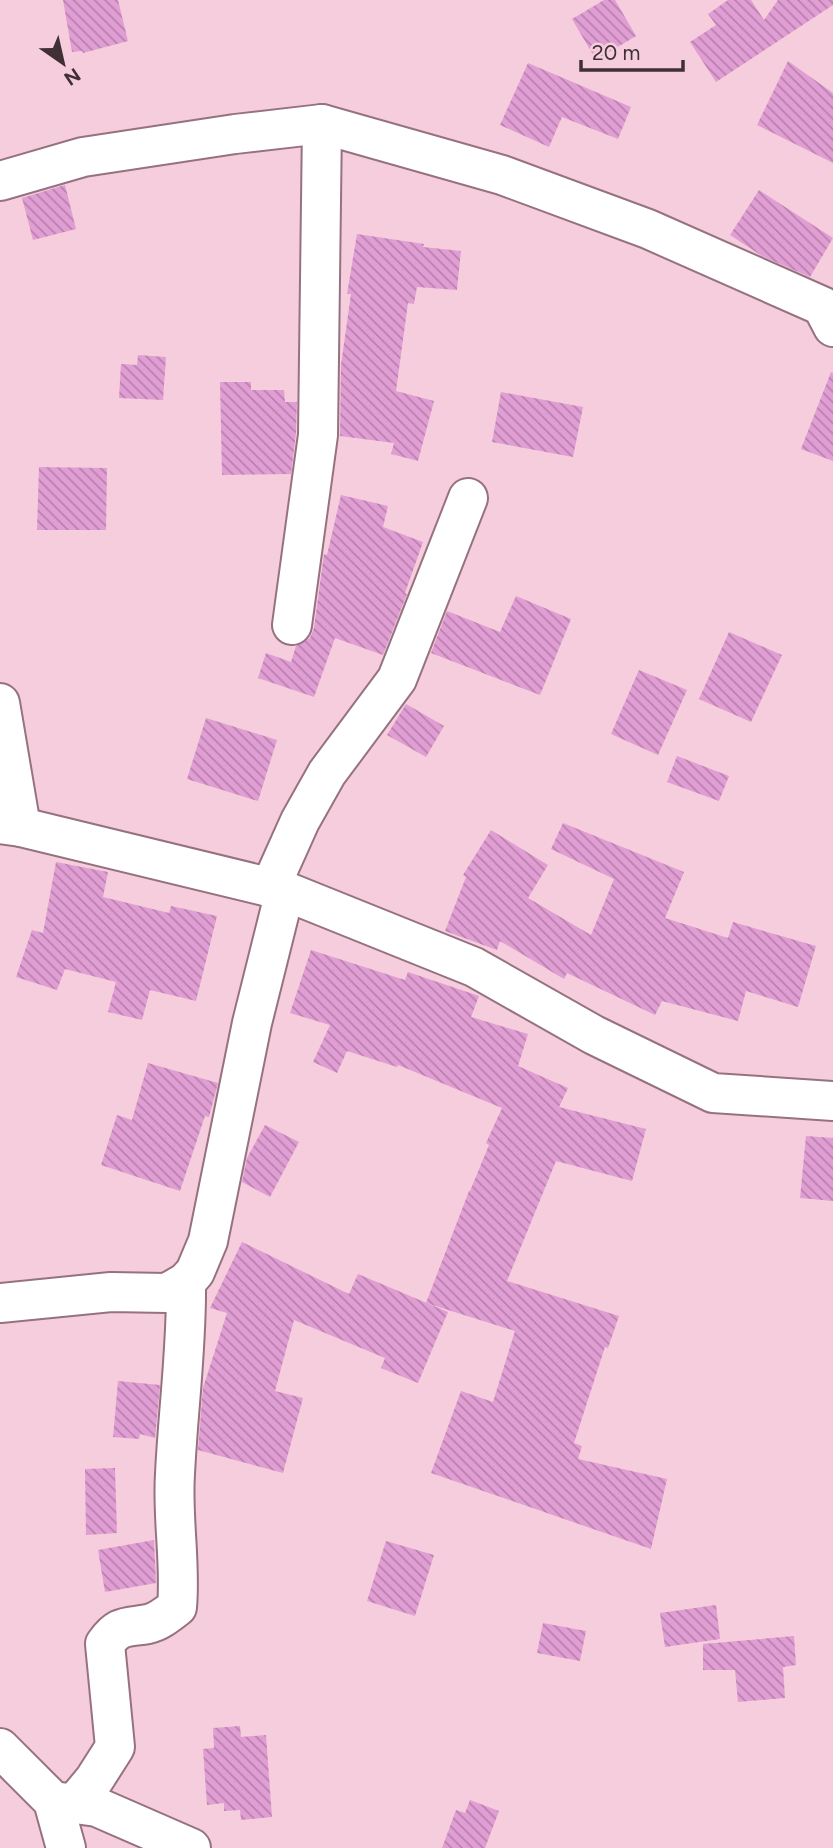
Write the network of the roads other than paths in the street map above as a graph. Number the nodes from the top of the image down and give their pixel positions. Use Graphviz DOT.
graph roads {
  1 [pos="322,124"];
  2 [pos="0,181"];
  3 [pos="829,306"];
  4 [pos="468,498"];
  5 [pos="292,625"];
  6 [pos="0,702"];
  7 [pos="10,825"];
  8 [pos="277,889"];
  9 [pos="833,1101"];
  10 [pos="186,1282"];
  11 [pos="0,1303"];
  12 [pos="0,1748"];
  13 [pos="64,1802"];
  14 [pos="66,1848"];
  15 [pos="191,1848"];
  1 -- 2 [label="street"];
  1 -- 3 [label="street"];
  1 -- 5 [label="street"];
  4 -- 8 [label="street"];
  6 -- 7 [label="street"];
  7 -- 8 [label="street"];
  8 -- 9 [label="street"];
  8 -- 10 [label="street"];
  10 -- 11 [label="street"];
  10 -- 13 [label="street"];
  12 -- 13 [label="street"];
  13 -- 14 [label="street"];
  13 -- 15 [label="street"];
}
